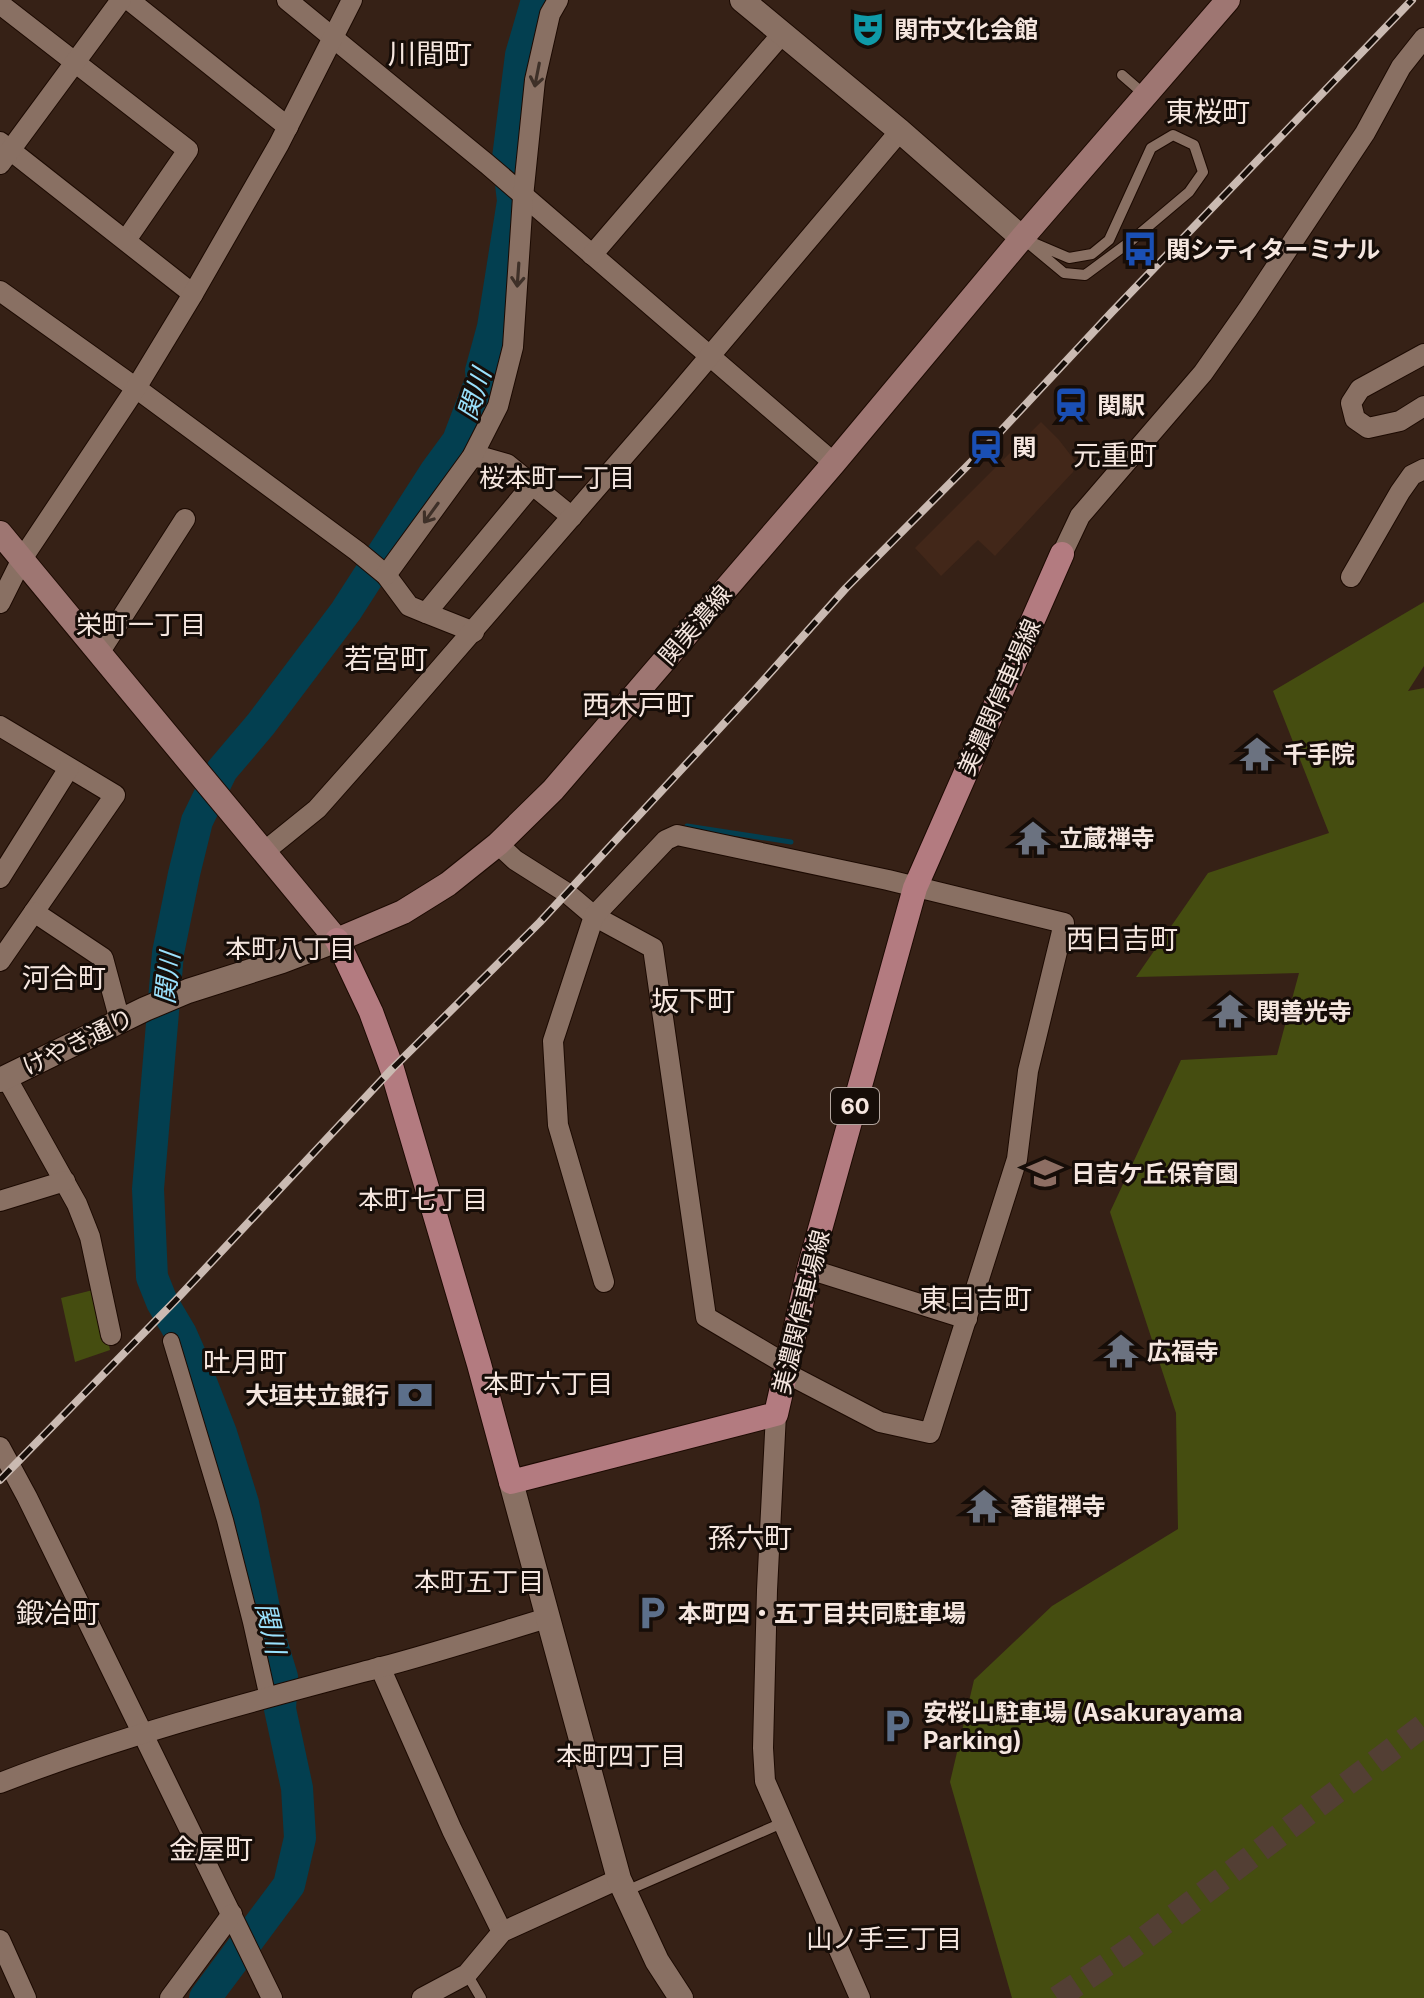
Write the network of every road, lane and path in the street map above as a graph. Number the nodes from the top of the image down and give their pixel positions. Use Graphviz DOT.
graph roads {
  1 [pos="121,0"];
  2 [pos="129,0"];
  3 [pos="287,0"];
  4 [pos="352,0"];
  5 [pos="558,0"];
  6 [pos="742,0"];
  7 [pos="1228,0"];
  8 [pos="0,4"];
  9 [pos="782,34"];
  10 [pos="333,37"];
  11 [pos="1424,38"];
  12 [pos="76,62"];
  13 [pos="1122,75"];
  14 [pos="1145,95"];
  15 [pos="288,127"];
  16 [pos="900,131"];
  17 [pos="4,152"];
  18 [pos="522,196"];
  19 [pos="1022,238"];
  20 [pos="126,240"];
  21 [pos="592,255"];
  22 [pos="0,291"];
  23 [pos="193,294"];
  24 [pos="1424,354"];
  25 [pos="709,357"];
  26 [pos="136,388"];
  27 [pos="1424,406"];
  28 [pos="472,457"];
  29 [pos="834,463"];
  30 [pos="1424,469"];
  31 [pos="532,485"];
  32 [pos="572,517"];
  33 [pos="185,519"];
  34 [pos="0,533"];
  35 [pos="1062,554"];
  36 [pos="22,559"];
  37 [pos="386,575"];
  38 [pos="1351,577"];
  39 [pos="0,603"];
  40 [pos="426,613"];
  41 [pos="474,632"];
  42 [pos="99,653"];
  43 [pos="0,726"];
  44 [pos="69,768"];
  45 [pos="498,844"];
  46 [pos="265,851"];
  47 [pos="0,878"];
  48 [pos="915,888"];
  49 [pos="34,912"];
  50 [pos="594,916"];
  51 [pos="337,940"];
  52 [pos="0,961"];
  53 [pos="120,1021"];
  54 [pos="3,1079"];
  55 [pos="65,1181"];
  56 [pos="0,1201"];
  57 [pos="809,1269"];
  58 [pos="604,1282"];
  59 [pos="967,1319"];
  60 [pos="111,1335"];
  61 [pos="171,1341"];
  62 [pos="787,1369"];
  63 [pos="776,1414"];
  64 [pos="0,1447"];
  65 [pos="511,1482"];
  66 [pos="547,1618"];
  67 [pos="380,1667"];
  68 [pos="268,1698"];
  69 [pos="141,1732"];
  70 [pos="0,1783"];
  71 [pos="782,1823"];
  72 [pos="621,1886"];
  73 [pos="234,1920"];
  74 [pos="502,1932"];
  75 [pos="0,1940"];
  76 [pos="467,1974"];
  77 [pos="26,1998"];
  78 [pos="170,1998"];
  79 [pos="272,1998"];
  80 [pos="422,1998"];
  81 [pos="481,1998"];
  82 [pos="681,1998"];
  83 [pos="860,1998"];
  1 -- 12 [label="street"];
  2 -- 15 [label="street"];
  3 -- 10 [label="street"];
  4 -- 10 [label="street"];
  5 -- 18 [label="street, one-way"];
  6 -- 9 [label="street"];
  7 -- 14 [label="main road, 関美濃線"];
  8 -- 12 [label="street"];
  9 -- 16 [label="street"];
  9 -- 21 [label="street"];
  10 -- 15 [label="street"];
  10 -- 18 [label="street"];
  11 -- 35 [label="street"];
  12 -- 17 [label="street"];
  12 -- 20 [label="street"];
  13 -- 14 [label="lane"];
  14 -- 19 [label="main road, 関美濃線"];
  15 -- 23 [label="street"];
  16 -- 19 [label="street"];
  16 -- 25 [label="street"];
  17 -- 20 [label="street"];
  18 -- 21 [label="street"];
  18 -- 28 [label="street, one-way"];
  19 -- 19 [label="lane"];
  19 -- 29 [label="main road, 関美濃線"];
  20 -- 23 [label="street"];
  21 -- 25 [label="street"];
  22 -- 26 [label="street"];
  23 -- 26 [label="street"];
  24 -- 27 [label="street"];
  25 -- 29 [label="street"];
  25 -- 32 [label="street"];
  26 -- 36 [label="street"];
  26 -- 37 [label="street"];
  28 -- 31 [label="street"];
  28 -- 37 [label="street, one-way"];
  29 -- 45 [label="main road, 関美濃線"];
  30 -- 38 [label="street"];
  31 -- 32 [label="street"];
  31 -- 40 [label="street"];
  32 -- 41 [label="street"];
  33 -- 42 [label="street"];
  34 -- 36 [label="main road"];
  35 -- 48 [label="main road, 美濃関停車場線 / 60"];
  36 -- 39 [label="street"];
  36 -- 42 [label="main road"];
  37 -- 40 [label="street"];
  40 -- 41 [label="street"];
  41 -- 46 [label="street"];
  42 -- 46 [label="main road"];
  43 -- 44 [label="street"];
  44 -- 47 [label="street"];
  44 -- 49 [label="street"];
  45 -- 50 [label="street"];
  45 -- 51 [label="main road, 関美濃線"];
  46 -- 51 [label="main road"];
  48 -- 50 [label="street"];
  48 -- 57 [label="main road, 美濃関停車場線 / 60"];
  48 -- 59 [label="street"];
  49 -- 52 [label="street"];
  49 -- 53 [label="street"];
  50 -- 58 [label="street"];
  50 -- 62 [label="street"];
  51 -- 53 [label="street, けやき通り"];
  51 -- 65 [label="main road"];
  53 -- 54 [label="street, けやき通り"];
  54 -- 55 [label="street"];
  55 -- 56 [label="street"];
  55 -- 60 [label="street"];
  57 -- 59 [label="street"];
  57 -- 62 [label="main road, 美濃関停車場線 / 60"];
  59 -- 62 [label="street"];
  61 -- 68 [label="street"];
  62 -- 63 [label="main road, 美濃関停車場線 / 60"];
  63 -- 65 [label="main road, 美濃関停車場線"];
  63 -- 71 [label="street"];
  64 -- 69 [label="street"];
  65 -- 66 [label="street"];
  66 -- 67 [label="street"];
  66 -- 72 [label="street"];
  67 -- 68 [label="street"];
  67 -- 74 [label="street"];
  68 -- 69 [label="street"];
  69 -- 70 [label="street"];
  69 -- 73 [label="street"];
  71 -- 72 [label="lane"];
  71 -- 83 [label="street"];
  72 -- 74 [label="street"];
  72 -- 82 [label="street"];
  73 -- 78 [label="street"];
  73 -- 79 [label="street"];
  74 -- 76 [label="street"];
  75 -- 77 [label="street"];
  76 -- 80 [label="street"];
  76 -- 81 [label="lane"];
}
